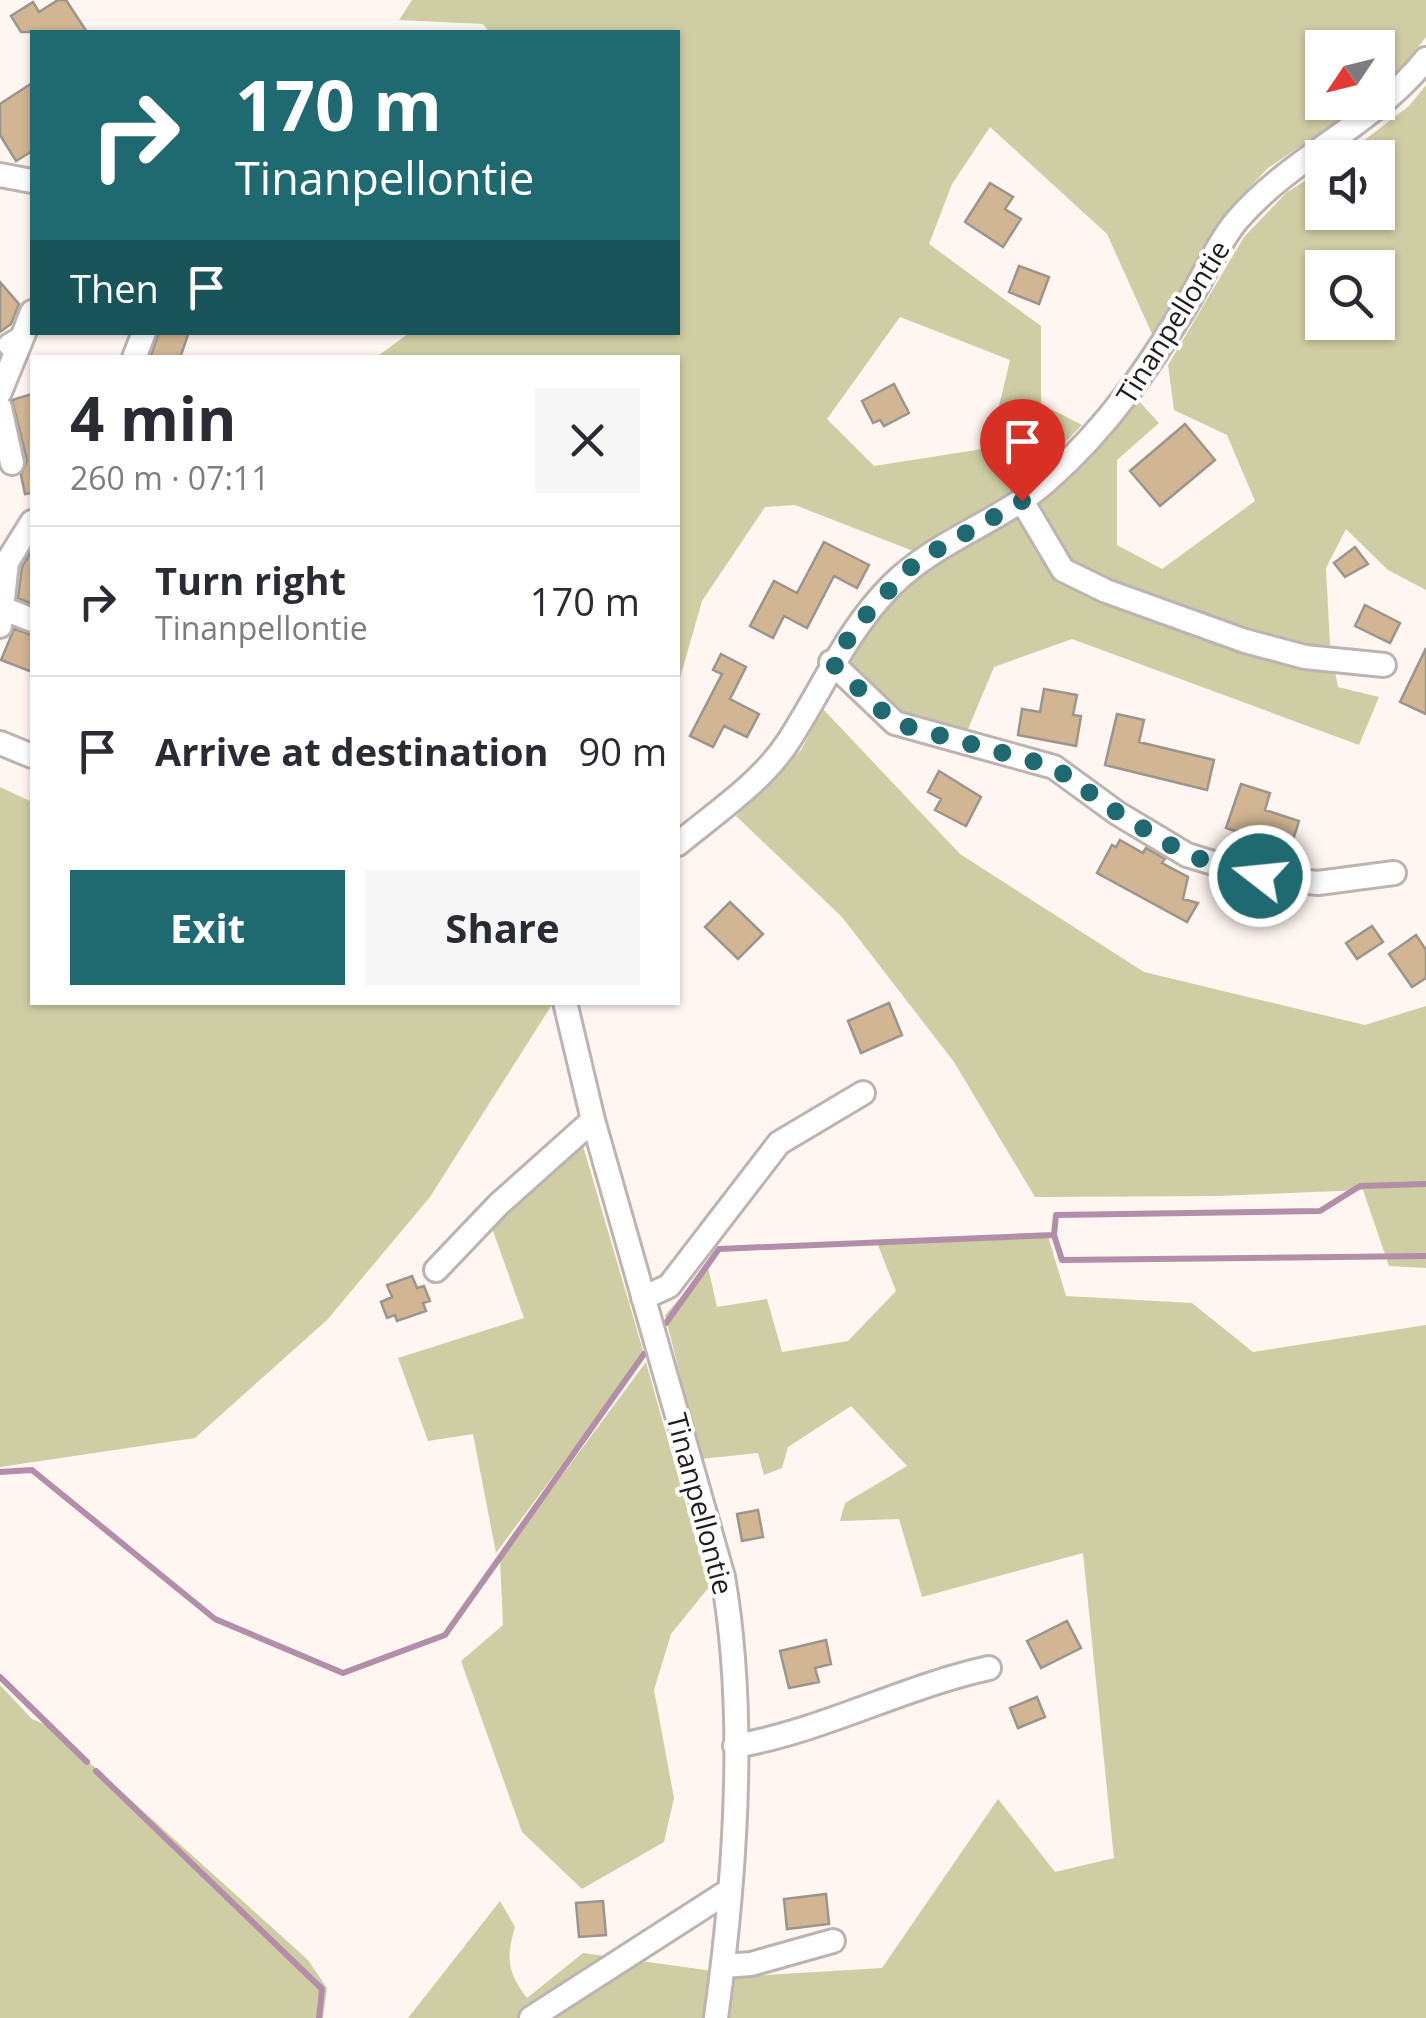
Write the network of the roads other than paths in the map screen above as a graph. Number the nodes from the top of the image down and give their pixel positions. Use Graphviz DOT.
graph roads {
  1 [pos="1426,58"];
  2 [pos="0,174"];
  3 [pos="30,181"];
  4 [pos="30,317"];
  5 [pos="22,338"];
  6 [pos="0,350"];
  7 [pos="0,392"];
  8 [pos="0,408"];
  9 [pos="12,463"];
  10 [pos="1022,501"];
  11 [pos="30,525"];
  12 [pos="1,617"];
  13 [pos="30,620"];
  14 [pos="831,662"];
  15 [pos="1384,666"];
  16 [pos="0,743"];
  17 [pos="30,755"];
  18 [pos="680,842"];
  19 [pos="1394,873"];
  20 [pos="565,1005"];
  21 [pos="863,1093"];
  22 [pos="593,1120"];
  23 [pos="436,1270"];
  24 [pos="643,1298"];
  25 [pos="989,1668"];
  26 [pos="734,1746"];
  27 [pos="730,1890"];
  28 [pos="833,1941"];
  29 [pos="723,1966"];
  30 [pos="531,2018"];
  31 [pos="716,2018"];
  1 -- 10 [label="street, Tinanpellontie"];
  2 -- 3 [label="street"];
  4 -- 5 [label="street"];
  5 -- 6 [label="street"];
  5 -- 7 [label="street"];
  8 -- 9 [label="street"];
  10 -- 14 [label="street, Tinanpellontie"];
  10 -- 15 [label="street"];
  11 -- 12 [label="street"];
  12 -- 13 [label="street"];
  14 -- 18 [label="street, Tinanpellontie"];
  14 -- 19 [label="street"];
  16 -- 17 [label="street"];
  20 -- 22 [label="street, Tinanpellontie"];
  21 -- 24 [label="street"];
  22 -- 23 [label="street"];
  22 -- 24 [label="street, Tinanpellontie"];
  24 -- 26 [label="street, Tinanpellontie"];
  25 -- 26 [label="street"];
  26 -- 27 [label="street, Tinanpellontie"];
  27 -- 29 [label="street, Tinanpellontie"];
  27 -- 30 [label="street"];
  28 -- 29 [label="street"];
  29 -- 31 [label="street, Tinanpellontie"];
}
